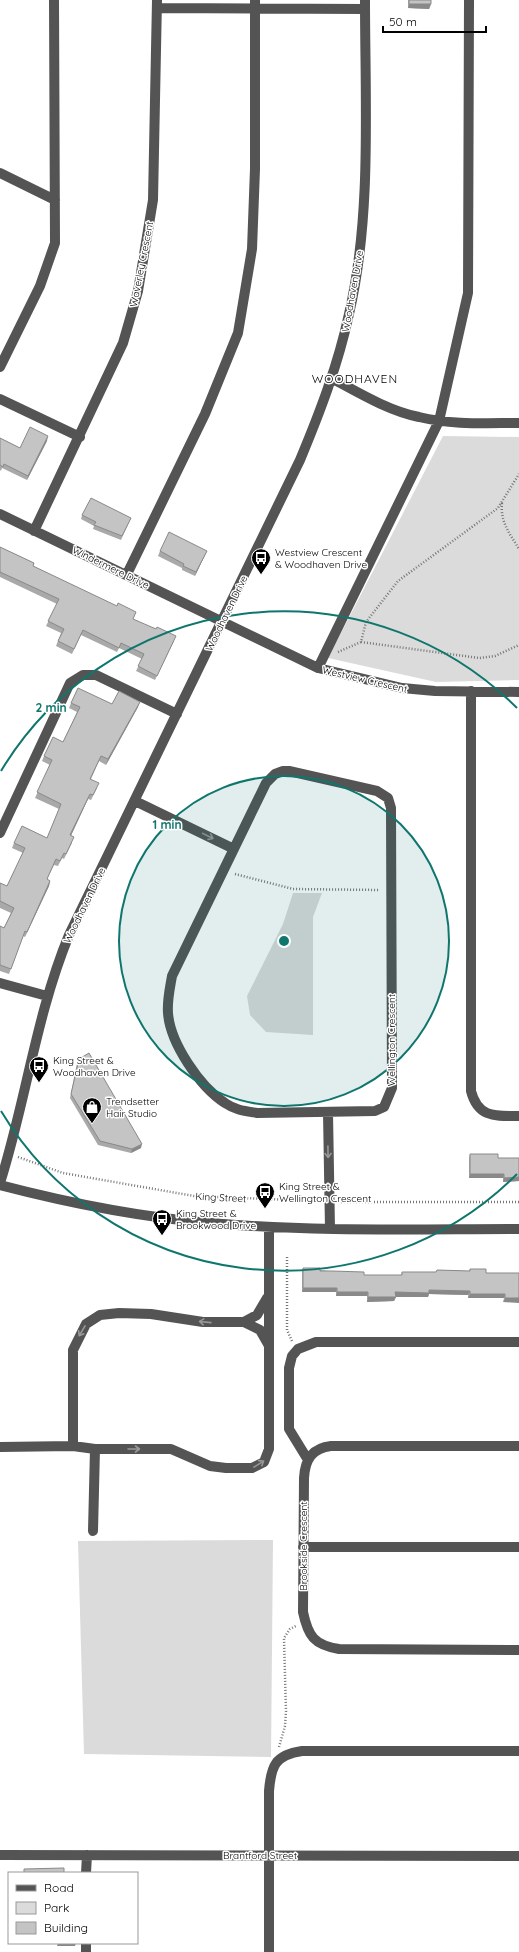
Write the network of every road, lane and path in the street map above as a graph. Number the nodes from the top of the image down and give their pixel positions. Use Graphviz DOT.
graph roads {
  1 [pos="54,0"];
  2 [pos="469,0"];
  3 [pos="157,4"];
  4 [pos="255,4"];
  5 [pos="365,5"];
  6 [pos="0,174"];
  7 [pos="55,200"];
  8 [pos="0,367"];
  9 [pos="332,379"];
  10 [pos="0,398"];
  11 [pos="439,421"];
  12 [pos="519,423"];
  13 [pos="80,437"];
  14 [pos="519,474"];
  15 [pos="502,503"];
  16 [pos="0,514"];
  17 [pos="34,531"];
  18 [pos="519,549"];
  19 [pos="126,574"];
  20 [pos="222,622"];
  21 [pos="361,642"];
  22 [pos="519,645"];
  23 [pos="334,654"];
  24 [pos="318,668"];
  25 [pos="471,692"];
  26 [pos="519,692"];
  27 [pos="177,714"];
  28 [pos="135,800"];
  29 [pos="0,833"];
  30 [pos="234,849"];
  31 [pos="222,871"];
  32 [pos="392,890"];
  33 [pos="0,983"];
  34 [pos="47,996"];
  35 [pos="328,1113"];
  36 [pos="519,1116"];
  37 [pos="9,1155"];
  38 [pos="0,1184"];
  39 [pos="329,1202"];
  40 [pos="519,1202"];
  41 [pos="269,1227"];
  42 [pos="330,1229"];
  43 [pos="519,1229"];
  44 [pos="287,1257"];
  45 [pos="268,1296"];
  46 [pos="244,1322"];
  47 [pos="519,1342"];
  48 [pos="268,1345"];
  49 [pos="298,1348"];
  50 [pos="73,1446"];
  51 [pos="519,1446"];
  52 [pos="0,1447"];
  53 [pos="95,1449"];
  54 [pos="308,1460"];
  55 [pos="94,1531"];
  56 [pos="303,1547"];
  57 [pos="519,1547"];
  58 [pos="305,1621"];
  59 [pos="519,1650"];
  60 [pos="519,1751"];
  61 [pos="278,1759"];
  62 [pos="0,1855"];
  63 [pos="87,1855"];
  64 [pos="269,1855"];
  65 [pos="519,1856"];
  66 [pos="86,1872"];
  67 [pos="269,1952"];
  1 -- 7 [label="street"];
  2 -- 11 [label="street"];
  3 -- 4 [label="street"];
  3 -- 13 [label="street, Waverley Crescent"];
  4 -- 5 [label="street"];
  4 -- 19 [label="street"];
  5 -- 9 [label="street, Woodhaven Drive"];
  6 -- 7 [label="street"];
  7 -- 8 [label="street"];
  9 -- 11 [label="street"];
  9 -- 20 [label="street, Woodhaven Drive"];
  10 -- 13 [label="street"];
  11 -- 12 [label="street"];
  11 -- 24 [label="street"];
  13 -- 17 [label="street, Waverley Crescent"];
  14 -- 15 [label="path"];
  15 -- 18 [label="path"];
  15 -- 21 [label="path"];
  16 -- 17 [label="street, Windermere Drive"];
  17 -- 19 [label="street, Windermere Drive"];
  19 -- 20 [label="street, Windermere Drive"];
  20 -- 24 [label="street, Westview Crescent"];
  20 -- 27 [label="street, Woodhaven Drive"];
  21 -- 22 [label="path"];
  21 -- 23 [label="path"];
  24 -- 25 [label="street, Westview Crescent"];
  25 -- 26 [label="street, Westview Crescent"];
  25 -- 36 [label="street"];
  27 -- 28 [label="street, Woodhaven Drive"];
  27 -- 29 [label="street"];
  28 -- 30 [label="street, one-way"];
  28 -- 34 [label="street, Woodhaven Drive"];
  30 -- 31 [label="street, Wellington Crescent"];
  30 -- 32 [label="street, Wellington Crescent"];
  31 -- 32 [label="path"];
  31 -- 35 [label="street, Wellington Crescent"];
  32 -- 35 [label="street, Wellington Crescent"];
  33 -- 34 [label="street"];
  34 -- 37 [label="street, Woodhaven Drive"];
  35 -- 39 [label="street, one-way"];
  37 -- 38 [label="street, Woodhaven Drive"];
  37 -- 39 [label="path, King Street"];
  38 -- 41 [label="street"];
  39 -- 40 [label="path, King Street"];
  39 -- 42 [label="street"];
  41 -- 42 [label="street"];
  41 -- 45 [label="street"];
  42 -- 43 [label="street"];
  44 -- 49 [label="path"];
  45 -- 46 [label="street"];
  45 -- 48 [label="street"];
  46 -- 48 [label="street"];
  46 -- 50 [label="street, one-way"];
  47 -- 49 [label="street"];
  53 -- 48 [label="street, one-way"];
  49 -- 54 [label="street"];
  50 -- 52 [label="street"];
  50 -- 53 [label="street"];
  51 -- 54 [label="street"];
  53 -- 55 [label="street"];
  54 -- 56 [label="street, Brookside Crescent"];
  56 -- 57 [label="street"];
  56 -- 58 [label="street, Brookside Crescent"];
  58 -- 59 [label="street, Brookside Crescent"];
  58 -- 61 [label="path"];
  60 -- 61 [label="street"];
  61 -- 64 [label="street"];
  62 -- 63 [label="street, Brantford Street"];
  63 -- 64 [label="street, Brantford Street"];
  63 -- 66 [label="street"];
  64 -- 65 [label="street, Brantford Street"];
  64 -- 67 [label="street"];
}
